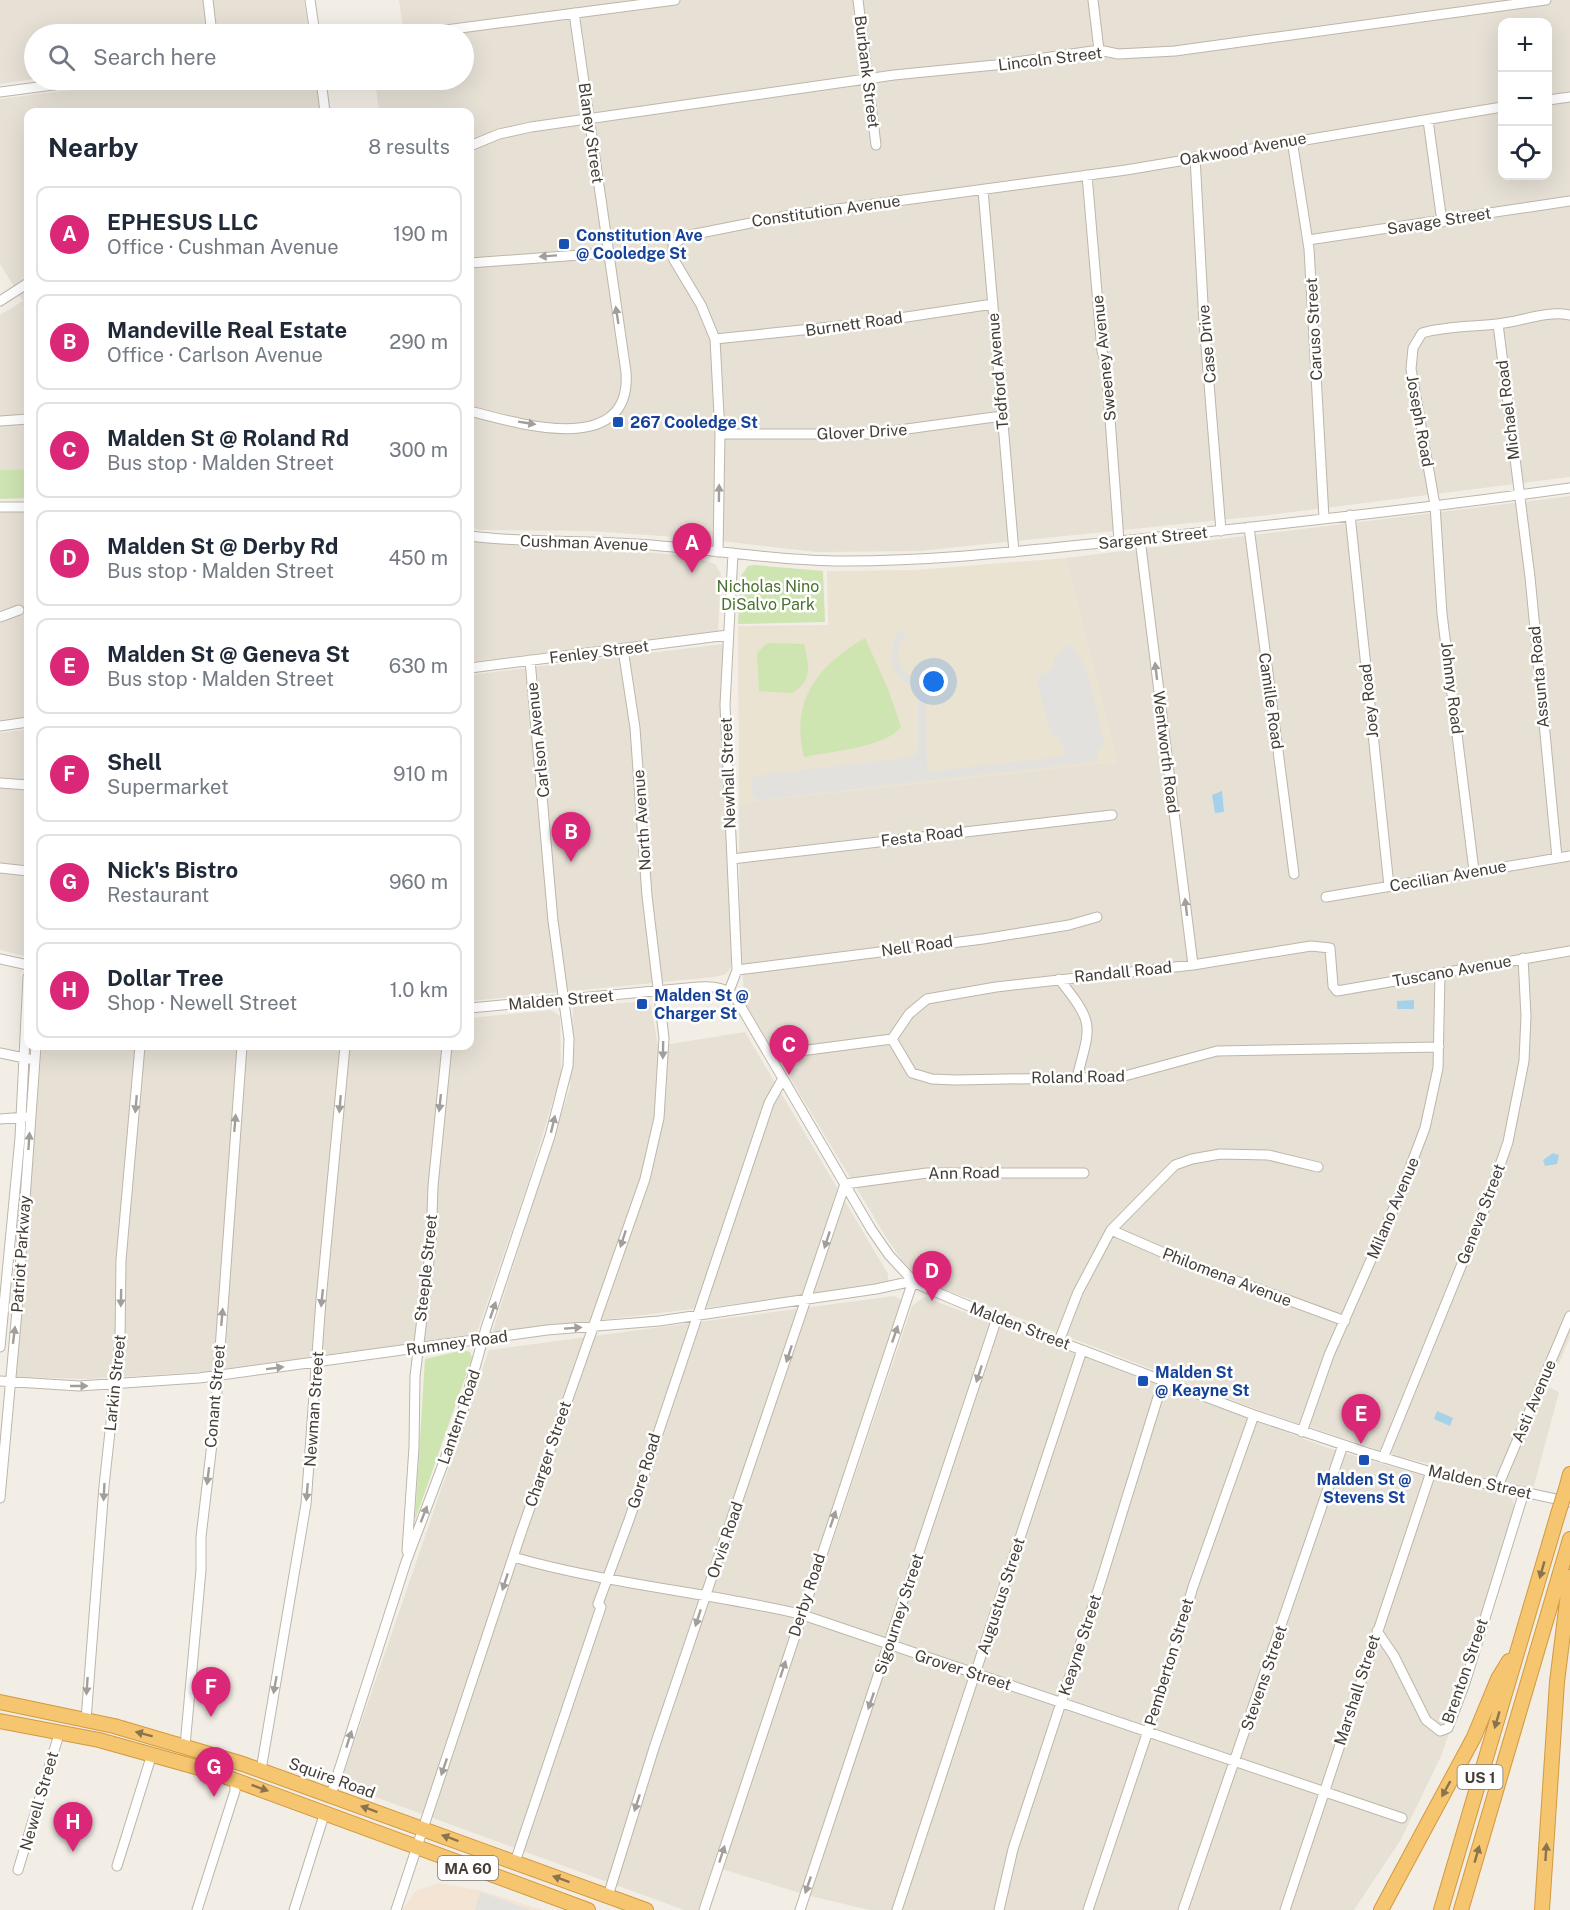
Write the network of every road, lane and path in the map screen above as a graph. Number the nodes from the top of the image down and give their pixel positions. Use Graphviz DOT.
graph roads {
  1 [pos="208,0"];
  2 [pos="310,0"];
  3 [pos="675,0"];
  4 [pos="858,0"];
  5 [pos="1093,0"];
  6 [pos="1546,0"];
  7 [pos="574,13"];
  8 [pos="211,24"];
  9 [pos="314,24"];
  10 [pos="474,26"];
  11 [pos="1099,50"];
  12 [pos="867,79"];
  13 [pos="24,89"];
  14 [pos="322,90"];
  15 [pos="0,92"];
  16 [pos="1570,97"];
  17 [pos="1552,99"];
  18 [pos="324,108"];
  19 [pos="1498,108"];
  20 [pos="590,118"];
  21 [pos="1428,120"];
  22 [pos="1292,140"];
  23 [pos="474,144"];
  24 [pos="876,145"];
  25 [pos="1195,157"];
  26 [pos="1087,175"];
  27 [pos="983,190"];
  28 [pos="1570,201"];
  29 [pos="1443,222"];
  30 [pos="1308,240"];
  31 [pos="607,253"];
  32 [pos="474,263"];
  33 [pos="24,286"];
  34 [pos="0,301"];
  35 [pos="993,304"];
  36 [pos="1570,315"];
  37 [pos="1498,324"];
  38 [pos="715,339"];
  39 [pos="474,412"];
  40 [pos="1002,416"];
  41 [pos="24,419"];
  42 [pos="0,421"];
  43 [pos="720,434"];
  44 [pos="1570,489"];
  45 [pos="1518,496"];
  46 [pos="1435,505"];
  47 [pos="0,507"];
  48 [pos="24,507"];
  49 [pos="1350,515"];
  50 [pos="1324,518"];
  51 [pos="1249,527"];
  52 [pos="1221,531"];
  53 [pos="474,536"];
  54 [pos="1140,539"];
  55 [pos="1119,541"];
  56 [pos="718,552"];
  57 [pos="1014,552"];
  58 [pos="734,554"];
  59 [pos="19,610"];
  60 [pos="0,617"];
  61 [pos="728,635"];
  62 [pos="623,649"];
  63 [pos="530,660"];
  64 [pos="474,667"];
  65 [pos="24,723"];
  66 [pos="0,726"];
  67 [pos="0,783"];
  68 [pos="24,785"];
  69 [pos="1112,815"];
  70 [pos="1570,856"];
  71 [pos="1557,858"];
  72 [pos="732,859"];
  73 [pos="0,868"];
  74 [pos="24,871"];
  75 [pos="1474,871"];
  76 [pos="1294,873"];
  77 [pos="1389,886"];
  78 [pos="1326,897"];
  79 [pos="1097,917"];
  80 [pos="1570,951"];
  81 [pos="1523,958"];
  82 [pos="0,959"];
  83 [pos="24,964"];
  84 [pos="1193,965"];
  85 [pos="737,970"];
  86 [pos="1440,973"];
  87 [pos="1059,979"];
  88 [pos="1335,990"];
  89 [pos="729,991"];
  90 [pos="658,992"];
  91 [pos="563,999"];
  92 [pos="474,1008"];
  93 [pos="892,1039"];
  94 [pos="1439,1047"];
  95 [pos="29,1050"];
  96 [pos="34,1050"];
  97 [pos="140,1050"];
  98 [pos="242,1050"];
  99 [pos="345,1050"];
  100 [pos="447,1050"];
  101 [pos="0,1053"];
  102 [pos="770,1055"];
  103 [pos="29,1059"];
  104 [pos="1077,1077"];
  105 [pos="782,1080"];
  106 [pos="26,1117"];
  107 [pos="0,1119"];
  108 [pos="1318,1167"];
  109 [pos="1084,1173"];
  110 [pos="845,1184"];
  111 [pos="1111,1230"];
  112 [pos="913,1281"];
  113 [pos="807,1298"];
  114 [pos="697,1315"];
  115 [pos="1570,1316"];
  116 [pos="997,1318"];
  117 [pos="1345,1321"];
  118 [pos="593,1327"];
  119 [pos="483,1340"];
  120 [pos="1059,1341"];
  121 [pos="0,1347"];
  122 [pos="418,1349"];
  123 [pos="1082,1350"];
  124 [pos="317,1363"];
  125 [pos="217,1376"];
  126 [pos="1163,1381"];
  127 [pos="4,1382"];
  128 [pos="115,1384"];
  129 [pos="1254,1415"];
  130 [pos="1302,1432"];
  131 [pos="1342,1445"];
  132 [pos="1383,1458"];
  133 [pos="1431,1472"];
  134 [pos="1570,1474"];
  135 [pos="1498,1486"];
  136 [pos="1524,1492"];
  137 [pos="0,1496"];
  138 [pos="1568,1496"];
  139 [pos="1570,1539"];
  140 [pos="513,1557"];
  141 [pos="406,1562"];
  142 [pos="1570,1577"];
  143 [pos="607,1579"];
  144 [pos="706,1594"];
  145 [pos="800,1614"];
  146 [pos="1377,1631"];
  147 [pos="1520,1644"];
  148 [pos="889,1645"];
  149 [pos="976,1674"];
  150 [pos="0,1702"];
  151 [pos="1061,1702"];
  152 [pos="86,1720"];
  153 [pos="0,1721"];
  154 [pos="60,1731"];
  155 [pos="1148,1731"];
  156 [pos="185,1746"];
  157 [pos="152,1754"];
  158 [pos="1235,1762"];
  159 [pos="261,1770"];
  160 [pos="235,1779"];
  161 [pos="1324,1791"];
  162 [pos="332,1795"];
  163 [pos="325,1812"];
  164 [pos="1402,1818"];
  165 [pos="424,1829"];
  166 [pos="416,1849"];
  167 [pos="515,1862"];
  168 [pos="117,1866"];
  169 [pos="18,1870"];
  170 [pos="608,1896"];
  171 [pos="197,1910"];
  172 [pos="294,1910"];
  173 [pos="396,1910"];
  174 [pos="588,1910"];
  175 [pos="646,1910"];
  176 [pos="704,1910"];
  177 [pos="800,1910"];
  178 [pos="897,1910"];
  179 [pos="999,1910"];
  180 [pos="1088,1910"];
  181 [pos="1184,1910"];
  182 [pos="1285,1910"];
  183 [pos="1381,1910"];
  184 [pos="1440,1910"];
  185 [pos="1461,1910"];
  186 [pos="1542,1910"];
  1 -- 8 [label="street"];
  2 -- 9 [label="street"];
  3 -- 7 [label="street"];
  4 -- 12 [label="street, Burbank Street"];
  5 -- 11 [label="street"];
  6 -- 11 [label="street, Lincoln Street"];
  7 -- 10 [label="street"];
  7 -- 20 [label="street, Blaney Street"];
  11 -- 12 [label="street, Lincoln Street"];
  12 -- 20 [label="street, Lincoln Street"];
  12 -- 24 [label="street, Burbank Street"];
  13 -- 15 [label="street"];
  14 -- 18 [label="street"];
  16 -- 17 [label="street"];
  19 -- 21 [label="street, Oakwood Avenue"];
  20 -- 23 [label="street, Lincoln Street"];
  20 -- 31 [label="street, Blaney Street"];
  21 -- 22 [label="street, Oakwood Avenue"];
  21 -- 29 [label="street"];
  22 -- 25 [label="street, Oakwood Avenue"];
  22 -- 30 [label="street, Caruso Street"];
  25 -- 26 [label="street, Oakwood Avenue"];
  25 -- 52 [label="street, Case Drive"];
  26 -- 27 [label="street, Oakwood Avenue"];
  26 -- 55 [label="street, Sweeney Avenue"];
  27 -- 35 [label="street, Tedford Avenue"];
  27 -- 38 [label="street, Constitution Avenue"];
  28 -- 29 [label="street, Savage Street"];
  29 -- 30 [label="street, Savage Street"];
  30 -- 50 [label="street, Caruso Street"];
  31 -- 32 [label="street, one-way"];
  39 -- 31 [label="street, Blaney Street, one-way"];
  33 -- 34 [label="street"];
  35 -- 38 [label="street, Burnett Road"];
  35 -- 40 [label="street, Tedford Avenue"];
  36 -- 37 [label="street"];
  37 -- 45 [label="street, Michael Road"];
  37 -- 46 [label="street, Joseph Road"];
  38 -- 43 [label="street"];
  40 -- 43 [label="street, Glover Drive"];
  40 -- 57 [label="street, Tedford Avenue"];
  41 -- 42 [label="street"];
  56 -- 43 [label="street, one-way"];
  44 -- 45 [label="street, Sargent Street"];
  45 -- 46 [label="street, Sargent Street"];
  45 -- 71 [label="street, Assunta Road"];
  46 -- 49 [label="street, Sargent Street"];
  46 -- 75 [label="street, Johnny Road"];
  47 -- 48 [label="street"];
  49 -- 50 [label="street, Sargent Street"];
  49 -- 77 [label="street, Joey Road"];
  50 -- 51 [label="street, Sargent Street"];
  51 -- 52 [label="street, Sargent Street"];
  51 -- 76 [label="street, Camille Road"];
  52 -- 54 [label="street, Sargent Street"];
  53 -- 56 [label="street, Cushman Avenue"];
  54 -- 55 [label="street, Sargent Street"];
  84 -- 54 [label="street, Wentworth Road, one-way"];
  55 -- 57 [label="street, Sargent Street"];
  56 -- 58 [label="street, Cushman Avenue"];
  57 -- 58 [label="street, Sargent Street"];
  58 -- 61 [label="street, Newhall Street"];
  59 -- 60 [label="street"];
  61 -- 62 [label="street, Fenley Street"];
  61 -- 72 [label="street, Newhall Street"];
  62 -- 63 [label="street, Fenley Street"];
  62 -- 90 [label="street, North Avenue"];
  63 -- 64 [label="street, Fenley Street"];
  63 -- 91 [label="street, Carlson Avenue"];
  65 -- 66 [label="street"];
  67 -- 68 [label="street"];
  69 -- 72 [label="street, Festa Road"];
  70 -- 71 [label="street, Cecilian Avenue"];
  71 -- 75 [label="street, Cecilian Avenue"];
  72 -- 85 [label="street, Newhall Street"];
  73 -- 74 [label="street"];
  75 -- 77 [label="street, Cecilian Avenue"];
  77 -- 78 [label="street, Cecilian Avenue"];
  79 -- 85 [label="street, Nell Road"];
  80 -- 81 [label="street, Tuscano Avenue"];
  81 -- 86 [label="street, Tuscano Avenue"];
  81 -- 132 [label="street, Geneva Street"];
  82 -- 83 [label="street"];
  84 -- 87 [label="street, Randall Road"];
  84 -- 88 [label="street, Randall Road"];
  85 -- 89 [label="street, Newhall Street"];
  86 -- 88 [label="street, Tuscano Avenue"];
  86 -- 94 [label="street, Milano Avenue"];
  87 -- 93 [label="street, Randall Road"];
  87 -- 104 [label="street"];
  89 -- 90 [label="street, Malden Street"];
  89 -- 102 [label="street, Malden Street"];
  90 -- 91 [label="street, Malden Street"];
  90 -- 118 [label="street, Charger Street, one-way"];
  91 -- 92 [label="street, Malden Street"];
  119 -- 91 [label="street, Lantern Road, one-way"];
  93 -- 102 [label="street"];
  93 -- 104 [label="street, Roland Road"];
  94 -- 104 [label="street, Roland Road"];
  94 -- 117 [label="street, Milano Avenue"];
  95 -- 103 [label="street, Patriot Parkway"];
  96 -- 103 [label="street, Patriot Parkway"];
  97 -- 128 [label="street, Larkin Street, one-way"];
  125 -- 98 [label="street, Conant Street, one-way"];
  99 -- 124 [label="street, Newman Street, one-way"];
  100 -- 122 [label="street, Steeple Street, one-way"];
  101 -- 103 [label="street"];
  102 -- 105 [label="street, Malden Street"];
  103 -- 106 [label="street, Patriot Parkway"];
  105 -- 110 [label="street, Malden Street"];
  105 -- 114 [label="street, Gore Road"];
  106 -- 107 [label="street"];
  106 -- 121 [label="street, Patriot Parkway"];
  127 -- 106 [label="street, Patriot Parkway, one-way"];
  108 -- 111 [label="street"];
  109 -- 110 [label="street, Ann Road"];
  110 -- 112 [label="street, Malden Street"];
  110 -- 113 [label="street, Orvis Road, one-way"];
  111 -- 117 [label="street, Philomena Avenue"];
  111 -- 120 [label="street"];
  112 -- 113 [label="street, Rumney Road"];
  112 -- 116 [label="street, Malden Street"];
  145 -- 112 [label="street, Derby Road, one-way"];
  113 -- 114 [label="street, Rumney Road"];
  113 -- 144 [label="street, Orvis Road, one-way"];
  114 -- 118 [label="street, Rumney Road"];
  114 -- 143 [label="street, Gore Road"];
  115 -- 135 [label="street, Asti Avenue"];
  116 -- 120 [label="street, Malden Street"];
  116 -- 148 [label="street, Sigourney Street, one-way"];
  117 -- 130 [label="street, Milano Avenue"];
  119 -- 118 [label="street, Rumney Road, one-way"];
  118 -- 140 [label="street, Charger Street"];
  119 -- 122 [label="street, Rumney Road"];
  141 -- 119 [label="street, Lantern Road, one-way"];
  120 -- 123 [label="street, Malden Street"];
  122 -- 124 [label="street, Rumney Road"];
  122 -- 141 [label="street, Steeple Street"];
  123 -- 126 [label="street, Malden Street"];
  123 -- 149 [label="street, Augustus Street"];
  125 -- 124 [label="street, Rumney Road, one-way"];
  124 -- 159 [label="street, Newman Street, one-way"];
  125 -- 128 [label="street, Rumney Road"];
  125 -- 156 [label="street, Conant Street, one-way"];
  126 -- 129 [label="street, Malden Street"];
  126 -- 151 [label="street, Keayne Street"];
  127 -- 128 [label="street, Rumney Road, one-way"];
  127 -- 137 [label="street, Patriot Parkway"];
  128 -- 152 [label="street, Larkin Street, one-way"];
  129 -- 130 [label="street, Malden Street"];
  129 -- 155 [label="street, Pemberton Street"];
  130 -- 131 [label="street, Malden Street"];
  131 -- 132 [label="street, Malden Street"];
  131 -- 158 [label="street, Stevens Street"];
  132 -- 133 [label="street, Malden Street"];
  133 -- 135 [label="street, Malden Street"];
  133 -- 146 [label="street, Marshall Street"];
  134 -- 138 [label="highway, US 1"];
  135 -- 136 [label="street, Malden Street"];
  136 -- 138 [label="street, Malden Street"];
  136 -- 146 [label="street, Brenton Street"];
  138 -- 147 [label="highway, US 1, one-way, bridge"];
  185 -- 139 [label="highway, US 1, one-way"];
  140 -- 143 [label="street, Grover Street"];
  140 -- 165 [label="street, Charger Street, one-way"];
  162 -- 141 [label="street, Lantern Road, one-way"];
  186 -- 142 [label="highway, one-way"];
  143 -- 144 [label="street, Grover Street"];
  143 -- 167 [label="street, Gore Road"];
  144 -- 145 [label="street, Grover Street"];
  144 -- 170 [label="street, Orvis Road, one-way"];
  145 -- 148 [label="street, Grover Street"];
  176 -- 145 [label="street, Derby Road, one-way"];
  146 -- 161 [label="street, Marshall Street"];
  147 -- 183 [label="highway, one-way"];
  147 -- 184 [label="highway, US 1, one-way"];
  148 -- 149 [label="street, Grover Street"];
  148 -- 177 [label="street, Sigourney Street, one-way"];
  149 -- 151 [label="street, Grover Street"];
  149 -- 178 [label="street, Augustus Street"];
  150 -- 152 [label="highway, Squire Road / MA 60"];
  151 -- 155 [label="street, Grover Street"];
  151 -- 179 [label="street, Keayne Street"];
  156 -- 152 [label="highway, Squire Road / MA 60, one-way"];
  153 -- 154 [label="highway, Squire Road / MA 60"];
  154 -- 157 [label="highway, Squire Road / MA 60"];
  154 -- 169 [label="street, Newell Street"];
  155 -- 158 [label="street, Grover Street"];
  155 -- 180 [label="street, Pemberton Street"];
  156 -- 159 [label="highway, Squire Road / MA 60"];
  157 -- 160 [label="highway, Squire Road / MA 60"];
  157 -- 168 [label="street"];
  158 -- 161 [label="street, Grover Street"];
  158 -- 181 [label="street, Stevens Street"];
  159 -- 162 [label="highway, Squire Road / MA 60"];
  160 -- 163 [label="highway, Squire Road / MA 60, one-way"];
  160 -- 171 [label="street"];
  161 -- 164 [label="street, Grover Street"];
  161 -- 182 [label="street, Marshall Street"];
  165 -- 162 [label="highway, Squire Road / MA 60, one-way"];
  163 -- 166 [label="highway, Squire Road / MA 60"];
  163 -- 172 [label="street"];
  165 -- 166 [label="street, Charger Street"];
  167 -- 165 [label="highway, Squire Road / MA 60, one-way"];
  166 -- 173 [label="street, Charger Street"];
  166 -- 174 [label="highway, Squire Road / MA 60"];
  170 -- 167 [label="highway, Squire Road / MA 60, one-way"];
  170 -- 175 [label="highway, Squire Road / MA 60"];
}
